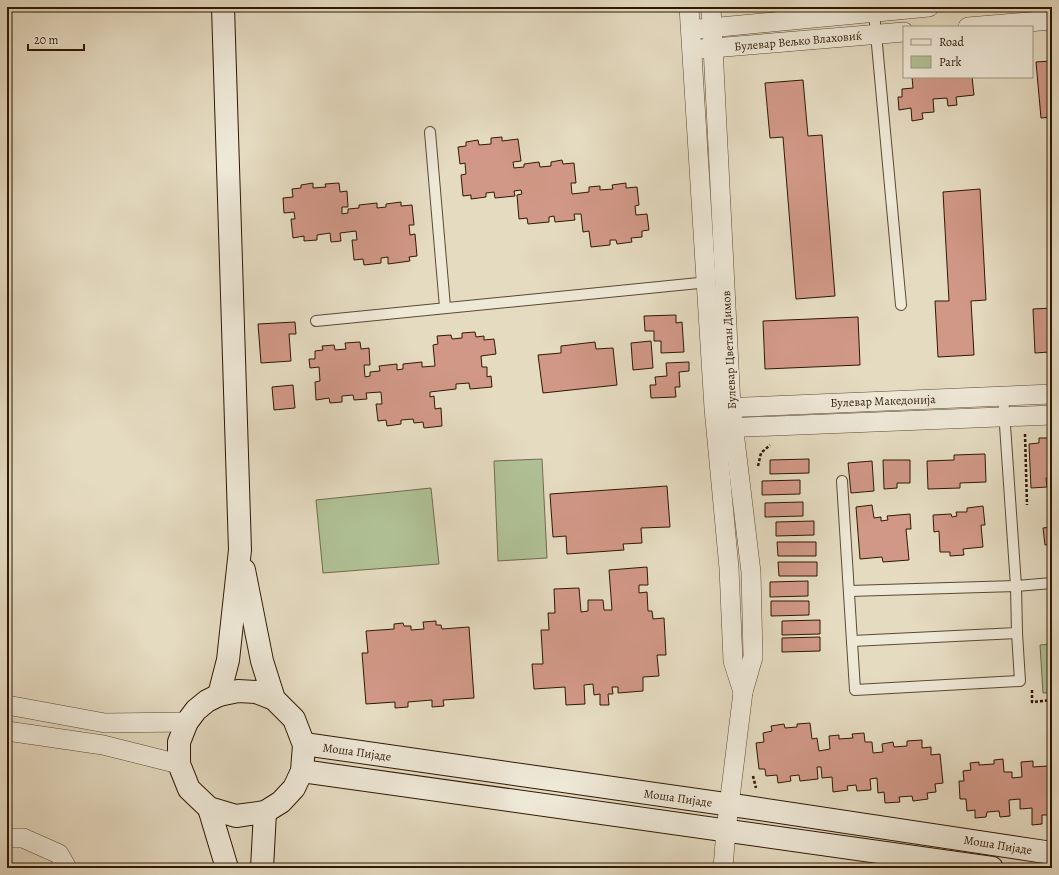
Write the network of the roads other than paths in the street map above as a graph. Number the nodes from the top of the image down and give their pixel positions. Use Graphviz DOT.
graph roads {
  1 [pos="223,7"];
  2 [pos="689,7"];
  3 [pos="711,7"];
  4 [pos="929,7"];
  5 [pos="827,12"];
  6 [pos="874,12"];
  7 [pos="1052,20"];
  8 [pos="980,26"];
  9 [pos="712,27"];
  10 [pos="691,29"];
  11 [pos="903,32"];
  12 [pos="877,34"];
  13 [pos="714,48"];
  14 [pos="692,50"];
  15 [pos="430,132"];
  16 [pos="716,281"];
  17 [pos="901,305"];
  18 [pos="445,307"];
  19 [pos="316,321"];
  20 [pos="1052,394"];
  21 [pos="1003,396"];
  22 [pos="723,407"];
  23 [pos="1052,415"];
  24 [pos="1004,417"];
  25 [pos="725,428"];
  26 [pos="842,481"];
  27 [pos="240,550"];
  28 [pos="1052,583"];
  29 [pos="1016,586"];
  30 [pos="849,591"];
  31 [pos="1017,633"];
  32 [pos="852,641"];
  33 [pos="219,695"];
  34 [pos="274,699"];
  35 [pos="7,704"];
  36 [pos="187,722"];
  37 [pos="7,731"];
  38 [pos="304,744"];
  39 [pos="179,764"];
  40 [pos="302,771"];
  41 [pos="728,805"];
  42 [pos="209,808"];
  43 [pos="265,812"];
  44 [pos="726,830"];
  45 [pos="7,838"];
  46 [pos="1052,853"];
  47 [pos="67,868"];
  48 [pos="227,868"];
  49 [pos="262,868"];
  50 [pos="723,868"];
  51 [pos="992,868"];
  1 -- 27 [label="main road"];
  2 -- 10 [label="street, Булевар Цветан Димов"];
  3 -- 9 [label="street, Булевар Цветан Димов"];
  4 -- 6 [label="street, Булевар Вељко Влаховиќ"];
  5 -- 6 [label="street, Булевар Вељко Влаховиќ"];
  5 -- 9 [label="street, Булевар Вељко Влаховиќ"];
  6 -- 12 [label="lane"];
  7 -- 8 [label="street"];
  9 -- 10 [label="street, Булевар Вељко Влаховиќ"];
  9 -- 13 [label="street, Булевар Цветан Димов"];
  10 -- 14 [label="street, Булевар Цветан Димов"];
  11 -- 12 [label="street, Булевар Вељко Влаховиќ"];
  12 -- 13 [label="street, Булевар Вељко Влаховиќ"];
  12 -- 17 [label="lane"];
  13 -- 14 [label="street, Булевар Вељко Влаховиќ"];
  13 -- 16 [label="street, Булевар Цветан Димов"];
  14 -- 16 [label="street, Булевар Цветан Димов"];
  15 -- 18 [label="lane"];
  16 -- 18 [label="lane"];
  16 -- 22 [label="street, Булевар Цветан Димов"];
  18 -- 19 [label="lane"];
  20 -- 21 [label="street, Булевар Македонија"];
  21 -- 22 [label="street, Булевар Македонија"];
  21 -- 24 [label="lane"];
  22 -- 25 [label="street, Булевар Цветан Димов"];
  23 -- 24 [label="street, Булевар Македонија"];
  24 -- 25 [label="street, Булевар Македонија"];
  24 -- 29 [label="lane"];
  25 -- 41 [label="street, Булевар Цветан Димов"];
  26 -- 30 [label="lane"];
  27 -- 33 [label="main road"];
  27 -- 34 [label="main road"];
  28 -- 29 [label="lane"];
  29 -- 30 [label="lane"];
  29 -- 31 [label="lane"];
  30 -- 32 [label="lane"];
  31 -- 32 [label="lane"];
  31 -- 32 [label="lane"];
  33 -- 34 [label="main road"];
  33 -- 36 [label="main road"];
  34 -- 38 [label="main road"];
  35 -- 36 [label="street"];
  36 -- 39 [label="main road"];
  37 -- 39 [label="street"];
  38 -- 40 [label="main road"];
  38 -- 41 [label="main road, Моша Пијаде"];
  39 -- 42 [label="main road"];
  40 -- 43 [label="main road"];
  40 -- 44 [label="main road, Моша Пијаде"];
  41 -- 44 [label="street, Булевар Цветан Димов"];
  41 -- 46 [label="main road, Моша Пијаде"];
  42 -- 43 [label="main road"];
  42 -- 48 [label="main road"];
  43 -- 49 [label="main road"];
  44 -- 50 [label="street, Булевар Цветан Димов"];
  44 -- 51 [label="main road, Моша Пијаде"];
  45 -- 47 [label="street"];
}
